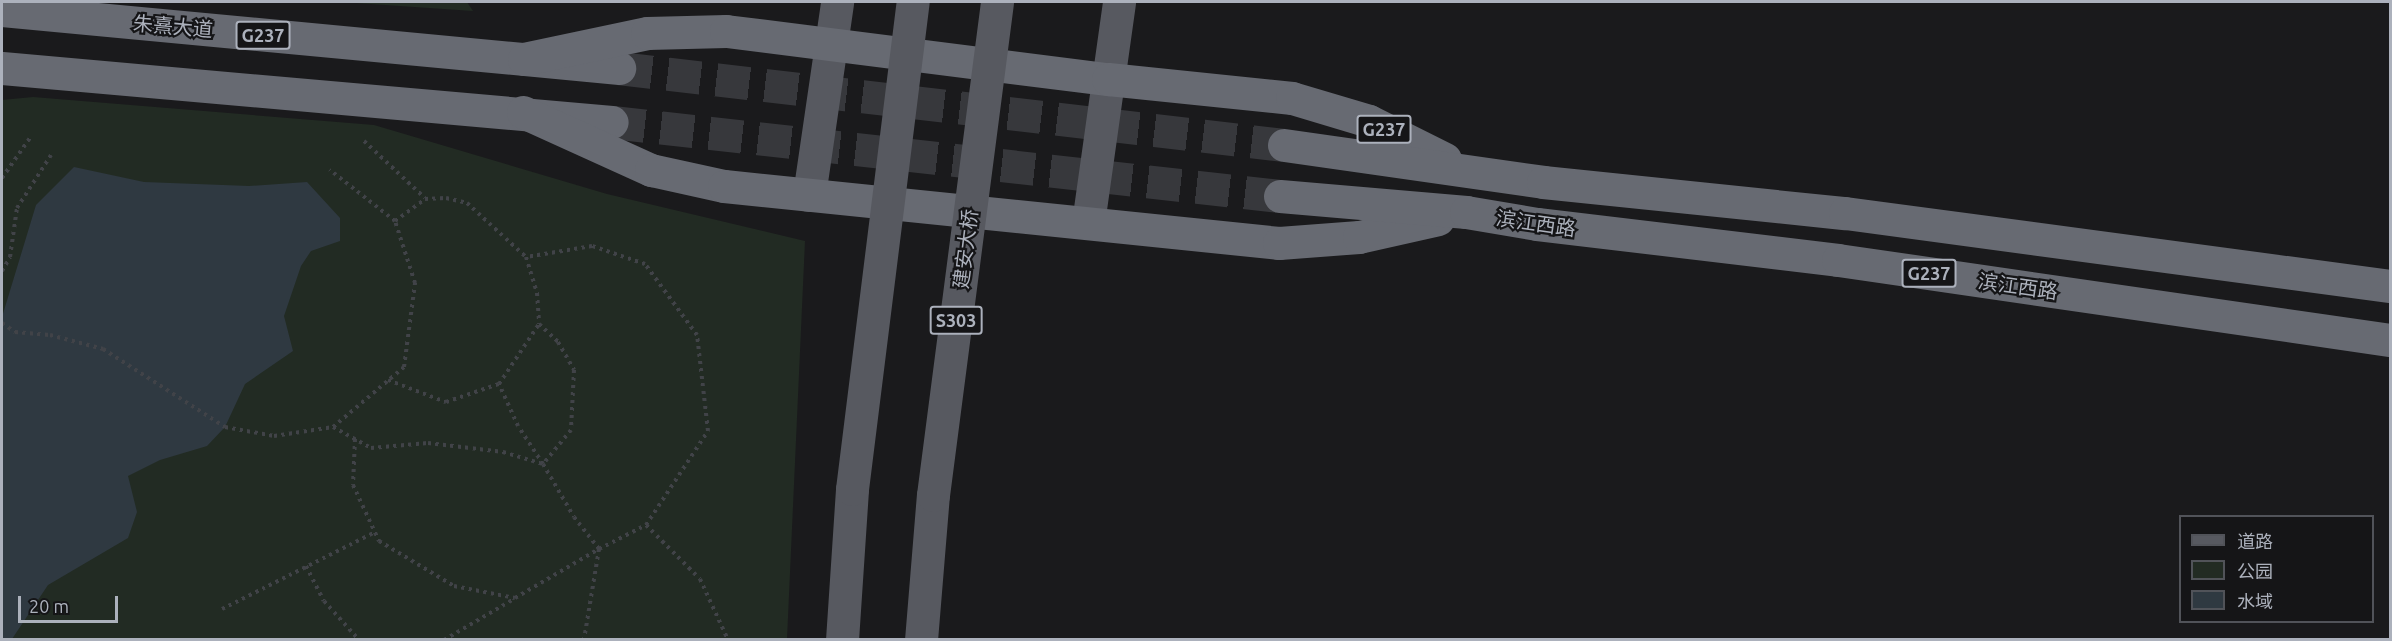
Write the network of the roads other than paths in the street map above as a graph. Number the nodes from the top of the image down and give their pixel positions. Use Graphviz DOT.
graph roads {
  1 [pos="837,2"];
  2 [pos="913,2"];
  3 [pos="997,2"];
  4 [pos="1119,2"];
  5 [pos="2,10"];
  6 [pos="830,43"];
  7 [pos="524,59"];
  8 [pos="2,68"];
  9 [pos="619,68"];
  10 [pos="1108,79"];
  11 [pos="523,112"];
  12 [pos="612,122"];
  13 [pos="1284,145"];
  14 [pos="1471,172"];
  15 [pos="809,195"];
  16 [pos="1280,196"];
  17 [pos="1466,212"];
  18 [pos="1088,223"];
  19 [pos="2391,286"];
  20 [pos="2391,339"];
  21 [pos="842,639"];
  22 [pos="921,639"];
  1 -- 6 [label="main road"];
  2 -- 21 [label="main road, bridge"];
  3 -- 22 [label="main road, 建安大桥 / S303, bridge"];
  4 -- 10 [label="main road"];
  5 -- 7 [label="highway, 朱熹大道 / G237"];
  6 -- 7 [label="highway, G237"];
  6 -- 10 [label="highway"];
  6 -- 15 [label="main road"];
  7 -- 9 [label="highway, 朱熹大道"];
  8 -- 11 [label="highway"];
  10 -- 14 [label="highway, G237"];
  10 -- 18 [label="main road"];
  11 -- 12 [label="highway"];
  11 -- 15 [label="highway"];
  13 -- 14 [label="highway"];
  14 -- 17 [label="highway"];
  14 -- 19 [label="highway, G237"];
  15 -- 18 [label="highway"];
  16 -- 17 [label="highway, 滨江西路"];
  17 -- 18 [label="highway"];
  17 -- 20 [label="highway, 滨江西路 / G237"];
}
